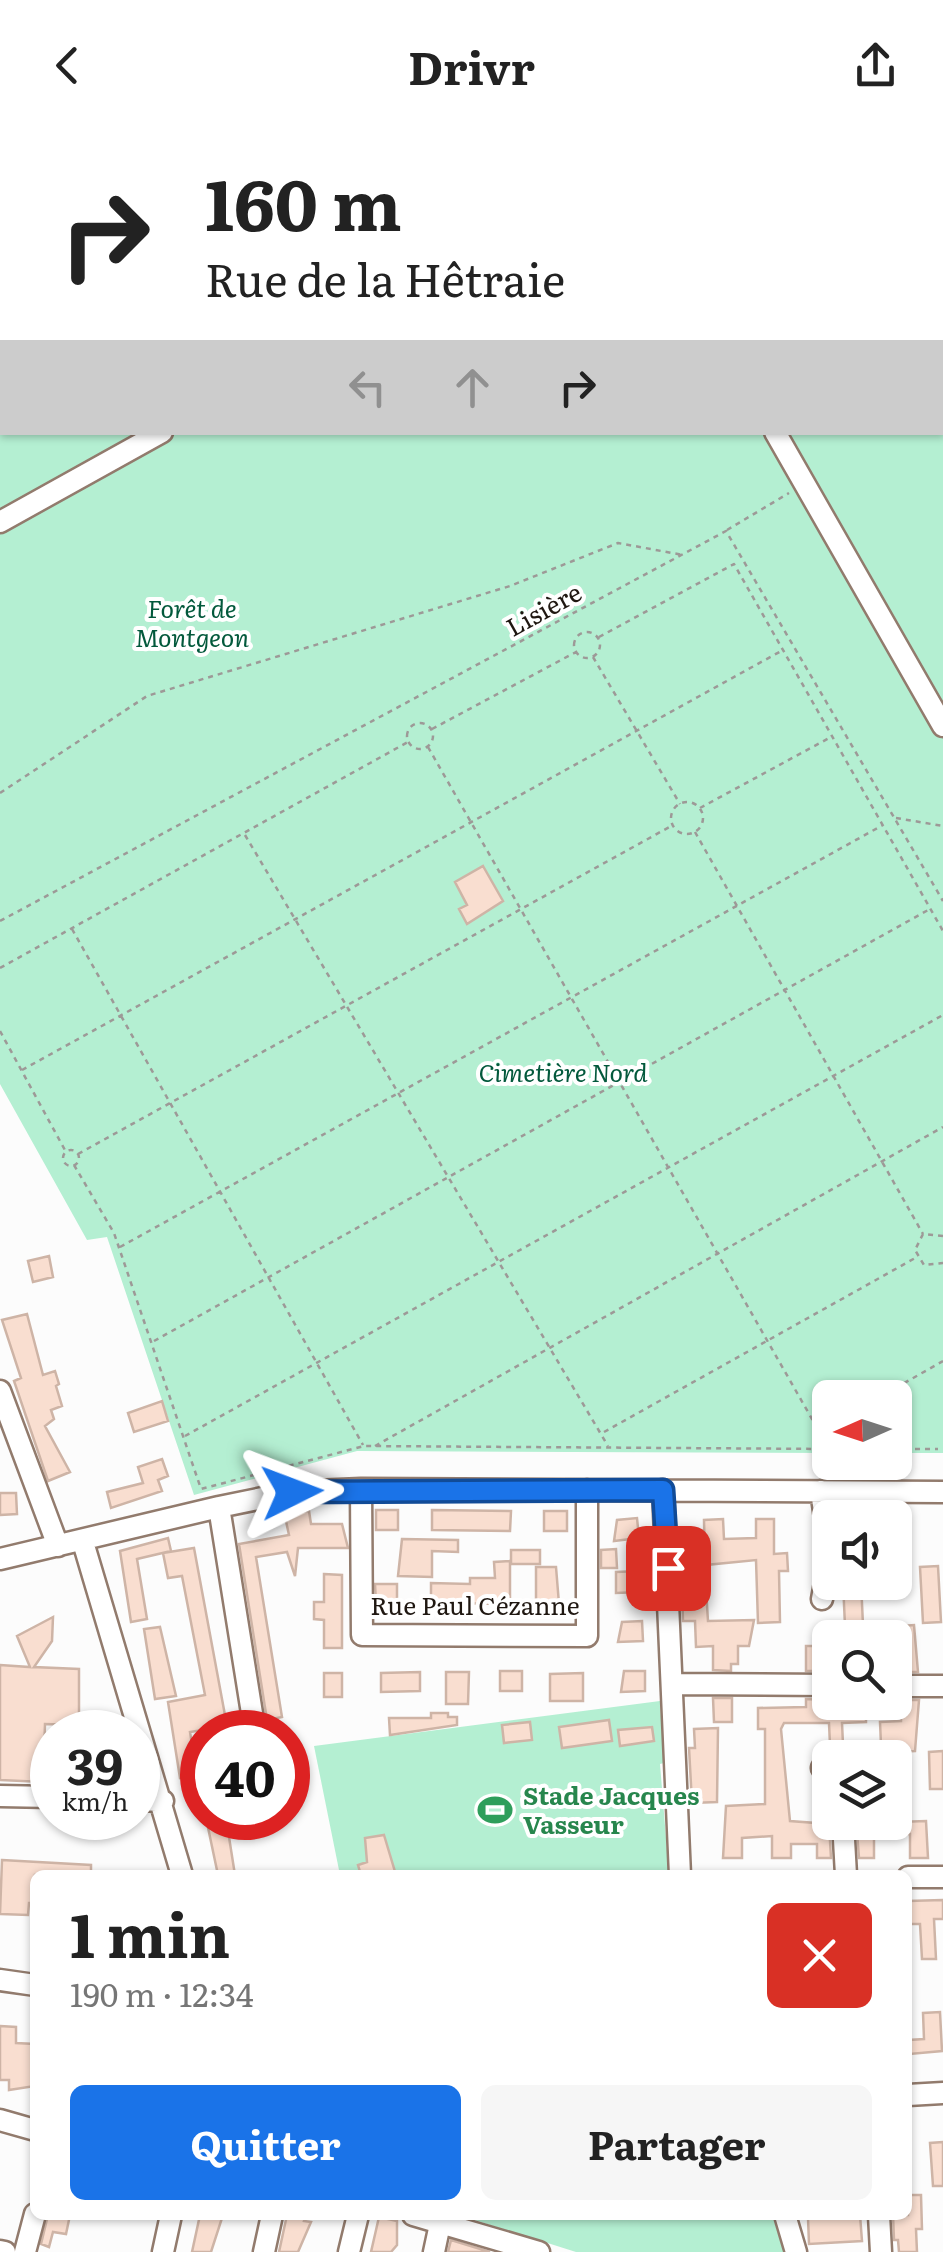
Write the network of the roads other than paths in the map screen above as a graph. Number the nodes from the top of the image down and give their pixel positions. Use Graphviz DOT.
graph roads {
  1 [pos="157,435"];
  2 [pos="777,435"];
  3 [pos="0,522"];
  4 [pos="943,726"];
  5 [pos="0,1391"];
  6 [pos="361,1489"];
  7 [pos="587,1490"];
  8 [pos="663,1490"];
  9 [pos="821,1491"];
  10 [pos="943,1492"];
  11 [pos="822,1500"];
  12 [pos="219,1506"];
  13 [pos="82,1542"];
  14 [pos="58,1546"];
  15 [pos="0,1559"];
  16 [pos="674,1684"];
  17 [pos="812,1685"];
  18 [pos="912,1686"];
  19 [pos="943,1686"];
  20 [pos="251,1710"];
  21 [pos="0,1796"];
  22 [pos="30,1797"];
  23 [pos="160,1801"];
  24 [pos="163,1801"];
  25 [pos="844,1840"];
  26 [pos="181,1870"];
  27 [pos="680,1870"];
  28 [pos="846,1870"];
  29 [pos="912,1876"];
  30 [pos="943,1877"];
  31 [pos="0,1980"];
  32 [pos="30,1984"];
  33 [pos="943,2093"];
  34 [pos="912,2095"];
  35 [pos="0,2120"];
  36 [pos="30,2129"];
  37 [pos="33,2220"];
  38 [pos="170,2220"];
  39 [pos="271,2220"];
  40 [pos="357,2220"];
  41 [pos="428,2220"];
  42 [pos="786,2220"];
  43 [pos="879,2220"];
  44 [pos="440,2224"];
  45 [pos="516,2249"];
  46 [pos="25,2252"];
  47 [pos="163,2252"];
  48 [pos="264,2252"];
  49 [pos="349,2252"];
  50 [pos="434,2252"];
  51 [pos="539,2252"];
  52 [pos="796,2252"];
  53 [pos="881,2252"];
  1 -- 3 [label="street"];
  2 -- 4 [label="street"];
  5 -- 14 [label="street"];
  6 -- 7 [label="street"];
  6 -- 7 [label="street, Rue Paul Cézanne"];
  6 -- 12 [label="street"];
  7 -- 8 [label="street"];
  8 -- 9 [label="street"];
  8 -- 16 [label="street"];
  9 -- 10 [label="street"];
  9 -- 11 [label="street"];
  12 -- 13 [label="street"];
  12 -- 20 [label="street"];
  13 -- 14 [label="street"];
  13 -- 24 [label="street"];
  14 -- 15 [label="street"];
  16 -- 17 [label="street"];
  16 -- 27 [label="street"];
  18 -- 19 [label="street"];
  21 -- 22 [label="street"];
  23 -- 24 [label="street"];
  24 -- 26 [label="street"];
  25 -- 28 [label="street"];
  29 -- 30 [label="street"];
  31 -- 32 [label="street"];
  33 -- 34 [label="street"];
  35 -- 36 [label="street"];
  37 -- 46 [label="street"];
  38 -- 47 [label="street"];
  39 -- 48 [label="street"];
  40 -- 49 [label="street"];
  41 -- 44 [label="street"];
  42 -- 52 [label="street"];
  43 -- 53 [label="street"];
  44 -- 45 [label="street"];
  44 -- 50 [label="street"];
  45 -- 51 [label="street"];
}
